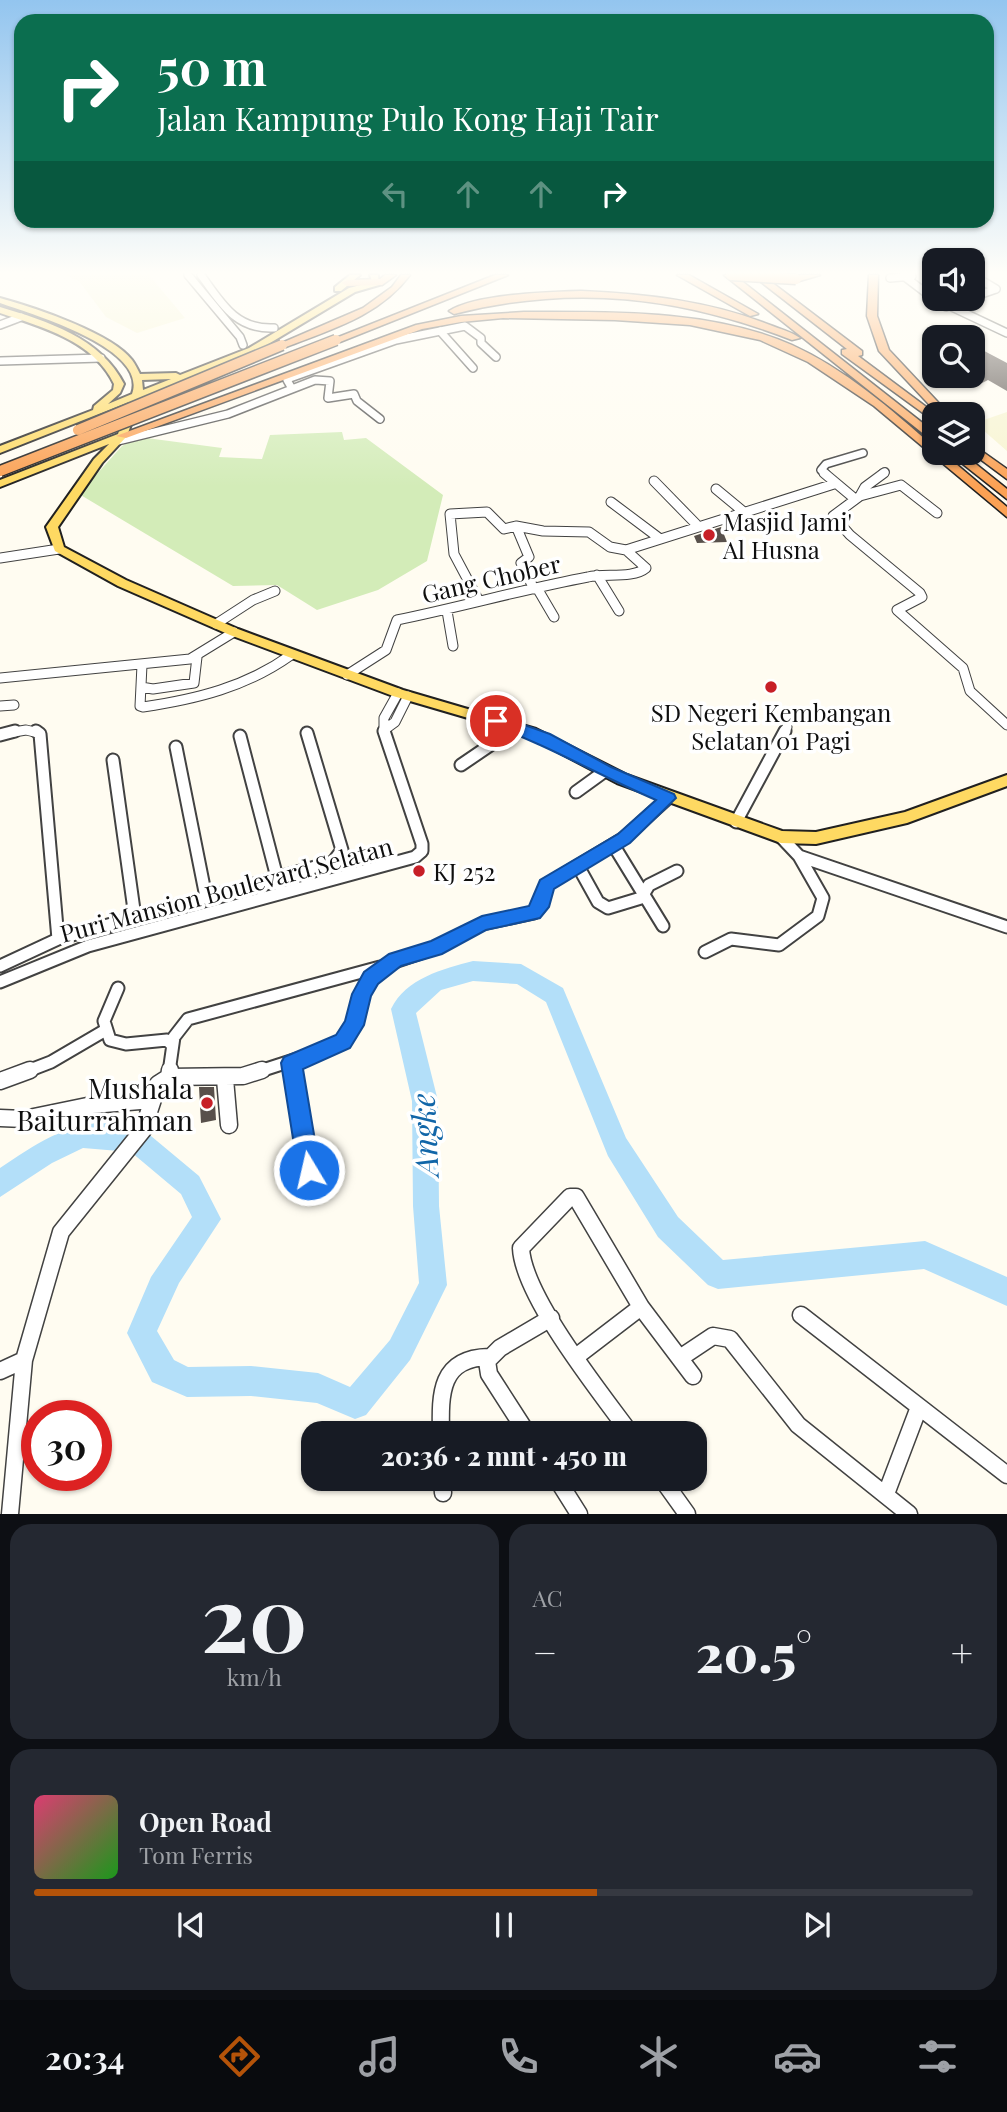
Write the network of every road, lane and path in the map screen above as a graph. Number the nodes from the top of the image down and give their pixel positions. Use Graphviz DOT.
graph roads {
  1 [pos="243,345"];
  2 [pos="83,346"];
  3 [pos="109,346"];
  4 [pos="259,346"];
  5 [pos="280,346"];
  6 [pos="309,346"];
  7 [pos="345,346"];
  8 [pos="369,346"];
  9 [pos="380,346"];
  10 [pos="451,346"];
  11 [pos="485,346"];
  12 [pos="779,346"];
  13 [pos="795,346"];
  14 [pos="805,346"];
  15 [pos="819,346"];
  16 [pos="838,346"];
  17 [pos="848,346"];
  18 [pos="882,346"];
  19 [pos="115,349"];
  20 [pos="819,356"];
  21 [pos="496,357"];
  22 [pos="102,358"];
  23 [pos="232,358"];
  24 [pos="0,361"];
  25 [pos="473,368"];
  26 [pos="205,369"];
  27 [pos="137,377"];
  28 [pos="291,387"];
  29 [pos="933,402"];
  30 [pos="133,404"];
  31 [pos="878,404"];
  32 [pos="922,408"];
  33 [pos="922,409"];
  34 [pos="82,419"];
  35 [pos="380,419"];
  36 [pos="922,427"];
  37 [pos="120,438"];
  38 [pos="922,442"];
  39 [pos="17,443"];
  40 [pos="53,446"];
  41 [pos="0,450"];
  42 [pos="85,450"];
  43 [pos="863,453"];
  44 [pos="985,454"];
  45 [pos="985,458"];
  46 [pos="0,461"];
  47 [pos="98,461"];
  48 [pos="949,465"];
  49 [pos="970,465"];
  50 [pos="45,466"];
  51 [pos="0,471"];
  52 [pos="886,472"];
  53 [pos="1002,472"];
  54 [pos="25,473"];
  55 [pos="654,481"];
  56 [pos="0,484"];
  57 [pos="834,484"];
  58 [pos="716,489"];
  59 [pos="1007,495"];
  60 [pos="858,498"];
  61 [pos="611,502"];
  62 [pos="745,513"];
  63 [pos="937,513"];
  64 [pos="1007,513"];
  65 [pos="696,524"];
  66 [pos="516,526"];
  67 [pos="659,538"];
  68 [pos="59,549"];
  69 [pos="626,550"];
  70 [pos="2,561"];
  71 [pos="597,575"];
  72 [pos="535,589"];
  73 [pos="275,591"];
  74 [pos="479,601"];
  75 [pos="447,611"];
  76 [pos="619,611"];
  77 [pos="554,617"];
  78 [pos="216,624"];
  79 [pos="234,632"];
  80 [pos="453,646"];
  81 [pos="291,654"];
  82 [pos="197,657"];
  83 [pos="142,665"];
  84 [pos="347,675"];
  85 [pos="0,678"];
  86 [pos="142,687"];
  87 [pos="403,694"];
  88 [pos="14,705"];
  89 [pos="0,706"];
  90 [pos="1007,725"];
  91 [pos="518,727"];
  92 [pos="787,727"];
  93 [pos="307,733"];
  94 [pos="0,735"];
  95 [pos="240,736"];
  96 [pos="176,747"];
  97 [pos="113,760"];
  98 [pos="461,765"];
  99 [pos="605,771"];
  100 [pos="1007,780"];
  101 [pos="576,792"];
  102 [pos="668,798"];
  103 [pos="736,822"];
  104 [pos="781,837"];
  105 [pos="614,846"];
  106 [pos="799,856"];
  107 [pos="578,866"];
  108 [pos="677,871"];
  109 [pos="279,886"];
  110 [pos="645,894"];
  111 [pos="206,897"];
  112 [pos="135,917"];
  113 [pos="663,926"];
  114 [pos="1007,928"];
  115 [pos="58,939"];
  116 [pos="705,952"];
  117 [pos="0,966"];
  118 [pos="383,966"];
  119 [pos="0,982"];
  120 [pos="118,988"];
  121 [pos="104,1031"];
  122 [pos="172,1045"];
  123 [pos="292,1063"];
  124 [pos="169,1077"];
  125 [pos="225,1079"];
  126 [pos="0,1081"];
  127 [pos="152,1100"];
  128 [pos="0,1118"];
  129 [pos="229,1125"];
  130 [pos="309,1170"];
  131 [pos="640,1307"];
  132 [pos="801,1315"];
  133 [pos="551,1318"];
  134 [pos="577,1356"];
  135 [pos="489,1357"];
  136 [pos="680,1358"];
  137 [pos="24,1360"];
  138 [pos="0,1371"];
  139 [pos="694,1376"];
  140 [pos="919,1407"];
  141 [pos="441,1421"];
  142 [pos="519,1421"];
  143 [pos="622,1421"];
  144 [pos="1007,1475"];
  145 [pos="564,1491"];
  146 [pos="671,1491"];
  147 [pos="886,1494"];
  148 [pos="902,1511"];
  149 [pos="10,1514"];
  150 [pos="579,1514"];
  151 [pos="687,1514"];
  1 -- 23 [label="main road"];
  2 -- 22 [label="main road"];
  3 -- 19 [label="main road"];
  4 -- 23 [label="main road"];
  5 -- 40 [label="highway, bridge"];
  6 -- 40 [label="highway, bridge"];
  7 -- 40 [label="highway, bridge"];
  8 -- 37 [label="highway"];
  9 -- 28 [label="street"];
  10 -- 25 [label="street"];
  11 -- 21 [label="street"];
  12 -- 31 [label="highway"];
  13 -- 20 [label="highway"];
  14 -- 20 [label="highway"];
  15 -- 36 [label="highway"];
  16 -- 33 [label="highway"];
  17 -- 32 [label="highway"];
  18 -- 29 [label="highway"];
  19 -- 22 [label="main road"];
  19 -- 27 [label="main road"];
  20 -- 31 [label="highway"];
  22 -- 24 [label="street"];
  22 -- 34 [label="main road"];
  23 -- 26 [label="main road"];
  26 -- 27 [label="main road"];
  26 -- 30 [label="main road"];
  27 -- 30 [label="main road"];
  28 -- 35 [label="street"];
  28 -- 37 [label="street"];
  30 -- 34 [label="main road"];
  30 -- 37 [label="main road"];
  31 -- 38 [label="highway"];
  34 -- 39 [label="main road"];
  37 -- 42 [label="main road"];
  37 -- 47 [label="main road"];
  39 -- 41 [label="main road"];
  39 -- 50 [label="main road"];
  39 -- 54 [label="main road"];
  40 -- 46 [label="highway"];
  40 -- 51 [label="highway, bridge"];
  42 -- 47 [label="main road"];
  42 -- 50 [label="main road"];
  43 -- 57 [label="street"];
  44 -- 53 [label="highway"];
  45 -- 53 [label="highway"];
  46 -- 56 [label="main road"];
  47 -- 68 [label="main road"];
  48 -- 64 [label="highway"];
  49 -- 59 [label="highway"];
  50 -- 54 [label="main road"];
  52 -- 60 [label="street"];
  54 -- 56 [label="main road"];
  55 -- 65 [label="street"];
  57 -- 60 [label="street"];
  57 -- 62 [label="street"];
  58 -- 62 [label="street"];
  60 -- 63 [label="street"];
  60 -- 90 [label="street"];
  61 -- 67 [label="street"];
  62 -- 65 [label="street"];
  65 -- 67 [label="street"];
  66 -- 69 [label="street"];
  66 -- 72 [label="street"];
  66 -- 74 [label="street"];
  67 -- 69 [label="street"];
  68 -- 70 [label="street"];
  68 -- 78 [label="main road"];
  69 -- 71 [label="street, Gang Chober"];
  71 -- 72 [label="street, Gang Chober"];
  71 -- 76 [label="street"];
  72 -- 74 [label="street, Gang Chober"];
  72 -- 77 [label="street"];
  73 -- 78 [label="street"];
  74 -- 75 [label="street, Gang Chober"];
  75 -- 80 [label="street"];
  75 -- 84 [label="street, Gang Chober"];
  78 -- 79 [label="main road"];
  79 -- 81 [label="main road"];
  79 -- 82 [label="street"];
  81 -- 84 [label="main road"];
  81 -- 86 [label="street"];
  82 -- 83 [label="street"];
  82 -- 86 [label="street"];
  83 -- 85 [label="street"];
  83 -- 86 [label="street"];
  84 -- 87 [label="main road"];
  87 -- 91 [label="main road"];
  87 -- 109 [label="street, Puri Mansion Boulevard Selatan"];
  88 -- 89 [label="street"];
  91 -- 98 [label="street"];
  91 -- 99 [label="main road"];
  92 -- 103 [label="street"];
  93 -- 109 [label="street"];
  94 -- 115 [label="street"];
  95 -- 109 [label="street"];
  96 -- 111 [label="street"];
  97 -- 112 [label="street"];
  99 -- 101 [label="street"];
  99 -- 102 [label="main road"];
  100 -- 104 [label="main road"];
  102 -- 103 [label="main road"];
  102 -- 105 [label="street"];
  103 -- 104 [label="main road"];
  104 -- 106 [label="street"];
  105 -- 107 [label="street"];
  105 -- 110 [label="street"];
  106 -- 114 [label="street"];
  106 -- 116 [label="street"];
  107 -- 110 [label="street"];
  107 -- 118 [label="street"];
  108 -- 110 [label="street"];
  109 -- 111 [label="street"];
  109 -- 119 [label="street, Puri Mansion Boulevard Selatan"];
  110 -- 113 [label="street"];
  111 -- 112 [label="street"];
  112 -- 115 [label="street"];
  115 -- 117 [label="street"];
  118 -- 122 [label="street"];
  118 -- 123 [label="street"];
  120 -- 121 [label="street"];
  121 -- 122 [label="street"];
  121 -- 126 [label="street"];
  122 -- 124 [label="street"];
  123 -- 125 [label="street"];
  123 -- 130 [label="street"];
  124 -- 125 [label="street"];
  124 -- 127 [label="street"];
  125 -- 129 [label="street"];
  127 -- 128 [label="street"];
  127 -- 137 [label="street"];
  131 -- 133 [label="street"];
  131 -- 134 [label="street"];
  131 -- 136 [label="street"];
  132 -- 140 [label="street"];
  133 -- 134 [label="street"];
  133 -- 135 [label="street"];
  134 -- 143 [label="street"];
  135 -- 141 [label="street"];
  135 -- 142 [label="street"];
  136 -- 139 [label="street"];
  136 -- 147 [label="street"];
  137 -- 138 [label="street"];
  137 -- 149 [label="street"];
  140 -- 144 [label="street"];
  140 -- 147 [label="street"];
  145 -- 150 [label="street"];
  146 -- 151 [label="street"];
  147 -- 148 [label="street"];
}
